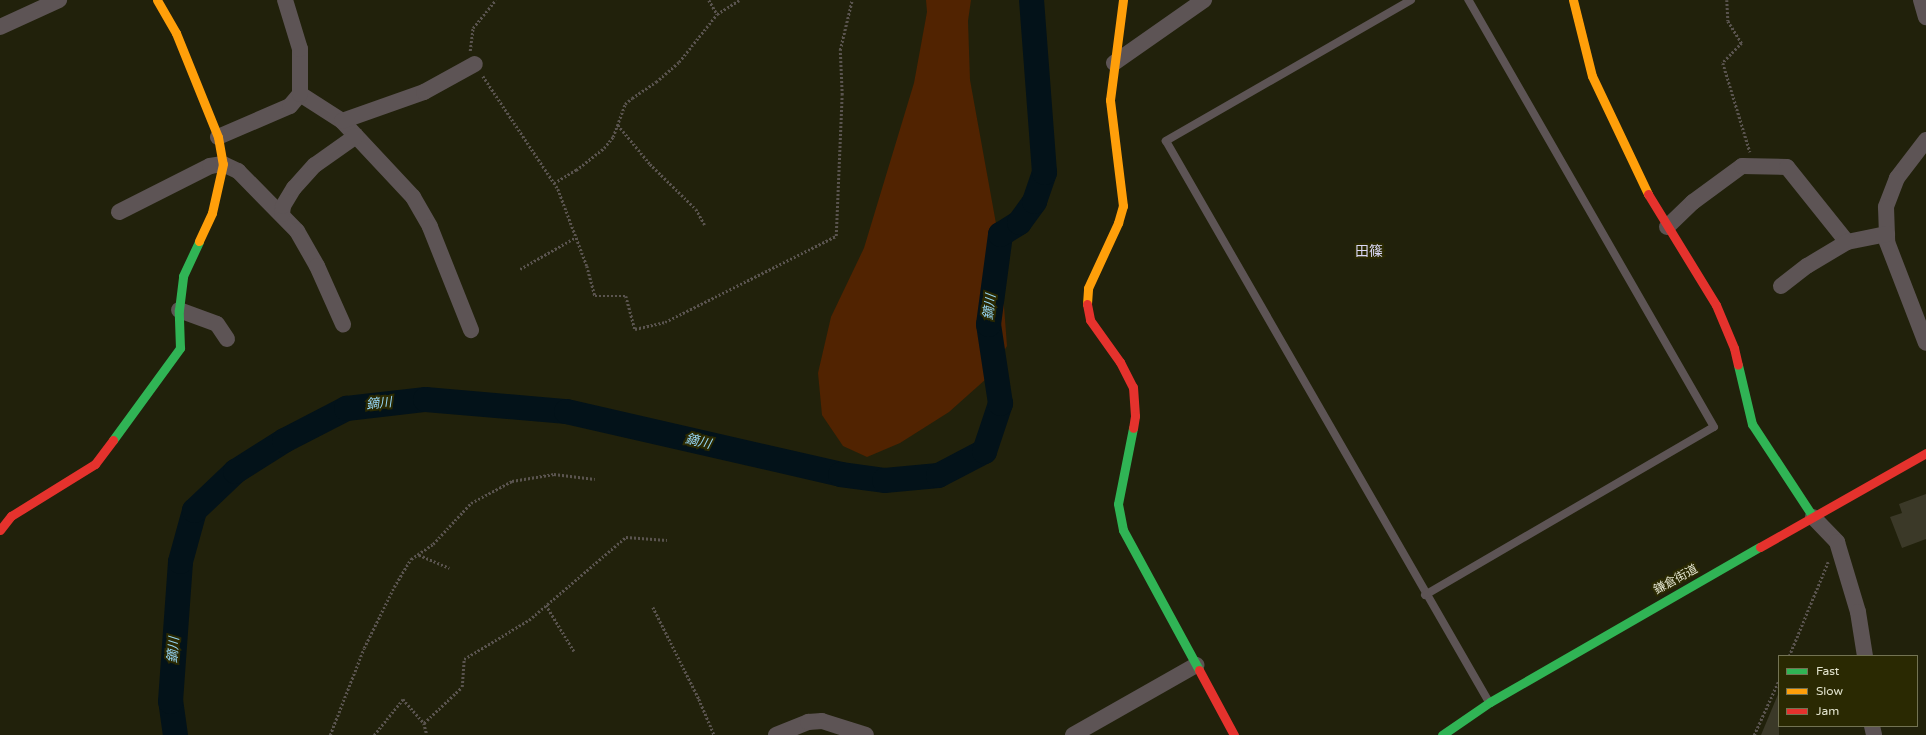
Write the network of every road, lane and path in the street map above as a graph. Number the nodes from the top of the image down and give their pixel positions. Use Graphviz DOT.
graph roads {
  1 [pos="59,0"];
  2 [pos="156,0"];
  3 [pos="285,0"];
  4 [pos="496,0"];
  5 [pos="709,0"];
  6 [pos="739,0"];
  7 [pos="852,0"];
  8 [pos="1123,0"];
  9 [pos="1204,0"];
  10 [pos="1411,0"];
  11 [pos="1468,0"];
  12 [pos="1573,0"];
  13 [pos="1727,0"];
  14 [pos="1921,0"];
  15 [pos="717,14"];
  16 [pos="1926,17"];
  17 [pos="0,27"];
  18 [pos="1114,63"];
  19 [pos="475,64"];
  20 [pos="300,94"];
  21 [pos="342,121"];
  22 [pos="618,125"];
  23 [pos="356,136"];
  24 [pos="218,137"];
  25 [pos="1926,140"];
  26 [pos="223,164"];
  27 [pos="1756,166"];
  28 [pos="554,183"];
  29 [pos="118,212"];
  30 [pos="282,214"];
  31 [pos="706,225"];
  32 [pos="1667,227"];
  33 [pos="1887,234"];
  34 [pos="576,237"];
  35 [pos="1847,242"];
  36 [pos="520,269"];
  37 [pos="1781,286"];
  38 [pos="179,310"];
  39 [pos="343,324"];
  40 [pos="471,330"];
  41 [pos="227,339"];
  42 [pos="1926,343"];
  43 [pos="1926,453"];
  44 [pos="595,479"];
  45 [pos="1813,517"];
  46 [pos="0,530"];
  47 [pos="667,540"];
  48 [pos="1836,542"];
  49 [pos="419,555"];
  50 [pos="449,568"];
  51 [pos="1425,595"];
  52 [pos="546,605"];
  53 [pos="653,608"];
  54 [pos="574,651"];
  55 [pos="1789,655"];
  56 [pos="1865,655"];
  57 [pos="1196,664"];
  58 [pos="1778,682"];
  59 [pos="1490,702"];
  60 [pos="424,723"];
  61 [pos="1231,734"];
  62 [pos="330,735"];
  63 [pos="374,735"];
  64 [pos="427,735"];
  65 [pos="714,735"];
  66 [pos="776,735"];
  67 [pos="866,735"];
  68 [pos="1073,735"];
  69 [pos="1442,735"];
  70 [pos="1754,735"];
  1 -- 17 [label="street"];
  2 -- 24 [label="street"];
  3 -- 20 [label="street"];
  4 -- 19 [label="path"];
  5 -- 15 [label="path"];
  6 -- 15 [label="path"];
  7 -- 34 [label="path"];
  8 -- 18 [label="street"];
  9 -- 18 [label="street"];
  10 -- 51 [label="lane"];
  11 -- 51 [label="lane"];
  12 -- 32 [label="street"];
  13 -- 27 [label="path"];
  14 -- 16 [label="street"];
  15 -- 22 [label="path"];
  18 -- 57 [label="street"];
  19 -- 21 [label="street"];
  19 -- 28 [label="path"];
  20 -- 21 [label="street"];
  20 -- 24 [label="street"];
  21 -- 23 [label="street"];
  22 -- 28 [label="path"];
  22 -- 31 [label="path"];
  23 -- 30 [label="street"];
  23 -- 40 [label="street"];
  24 -- 26 [label="street"];
  25 -- 33 [label="street"];
  26 -- 29 [label="street"];
  26 -- 30 [label="street"];
  26 -- 38 [label="street"];
  27 -- 32 [label="street"];
  27 -- 35 [label="street"];
  28 -- 34 [label="path"];
  30 -- 39 [label="street"];
  32 -- 45 [label="street"];
  33 -- 35 [label="street"];
  33 -- 42 [label="street"];
  34 -- 36 [label="path"];
  35 -- 37 [label="street"];
  38 -- 41 [label="street"];
  38 -- 46 [label="street"];
  43 -- 45 [label="street, 鎌倉街道"];
  44 -- 49 [label="path"];
  45 -- 48 [label="street"];
  45 -- 59 [label="street, 鎌倉街道"];
  47 -- 52 [label="path"];
  48 -- 55 [label="path"];
  48 -- 56 [label="street"];
  49 -- 50 [label="path"];
  49 -- 62 [label="path"];
  51 -- 59 [label="lane"];
  52 -- 54 [label="path"];
  52 -- 60 [label="path"];
  53 -- 65 [label="path"];
  57 -- 61 [label="street"];
  57 -- 68 [label="street"];
  58 -- 70 [label="path"];
  59 -- 69 [label="street, 鎌倉街道"];
  60 -- 63 [label="path"];
  60 -- 64 [label="path"];
  66 -- 67 [label="street"];
}
